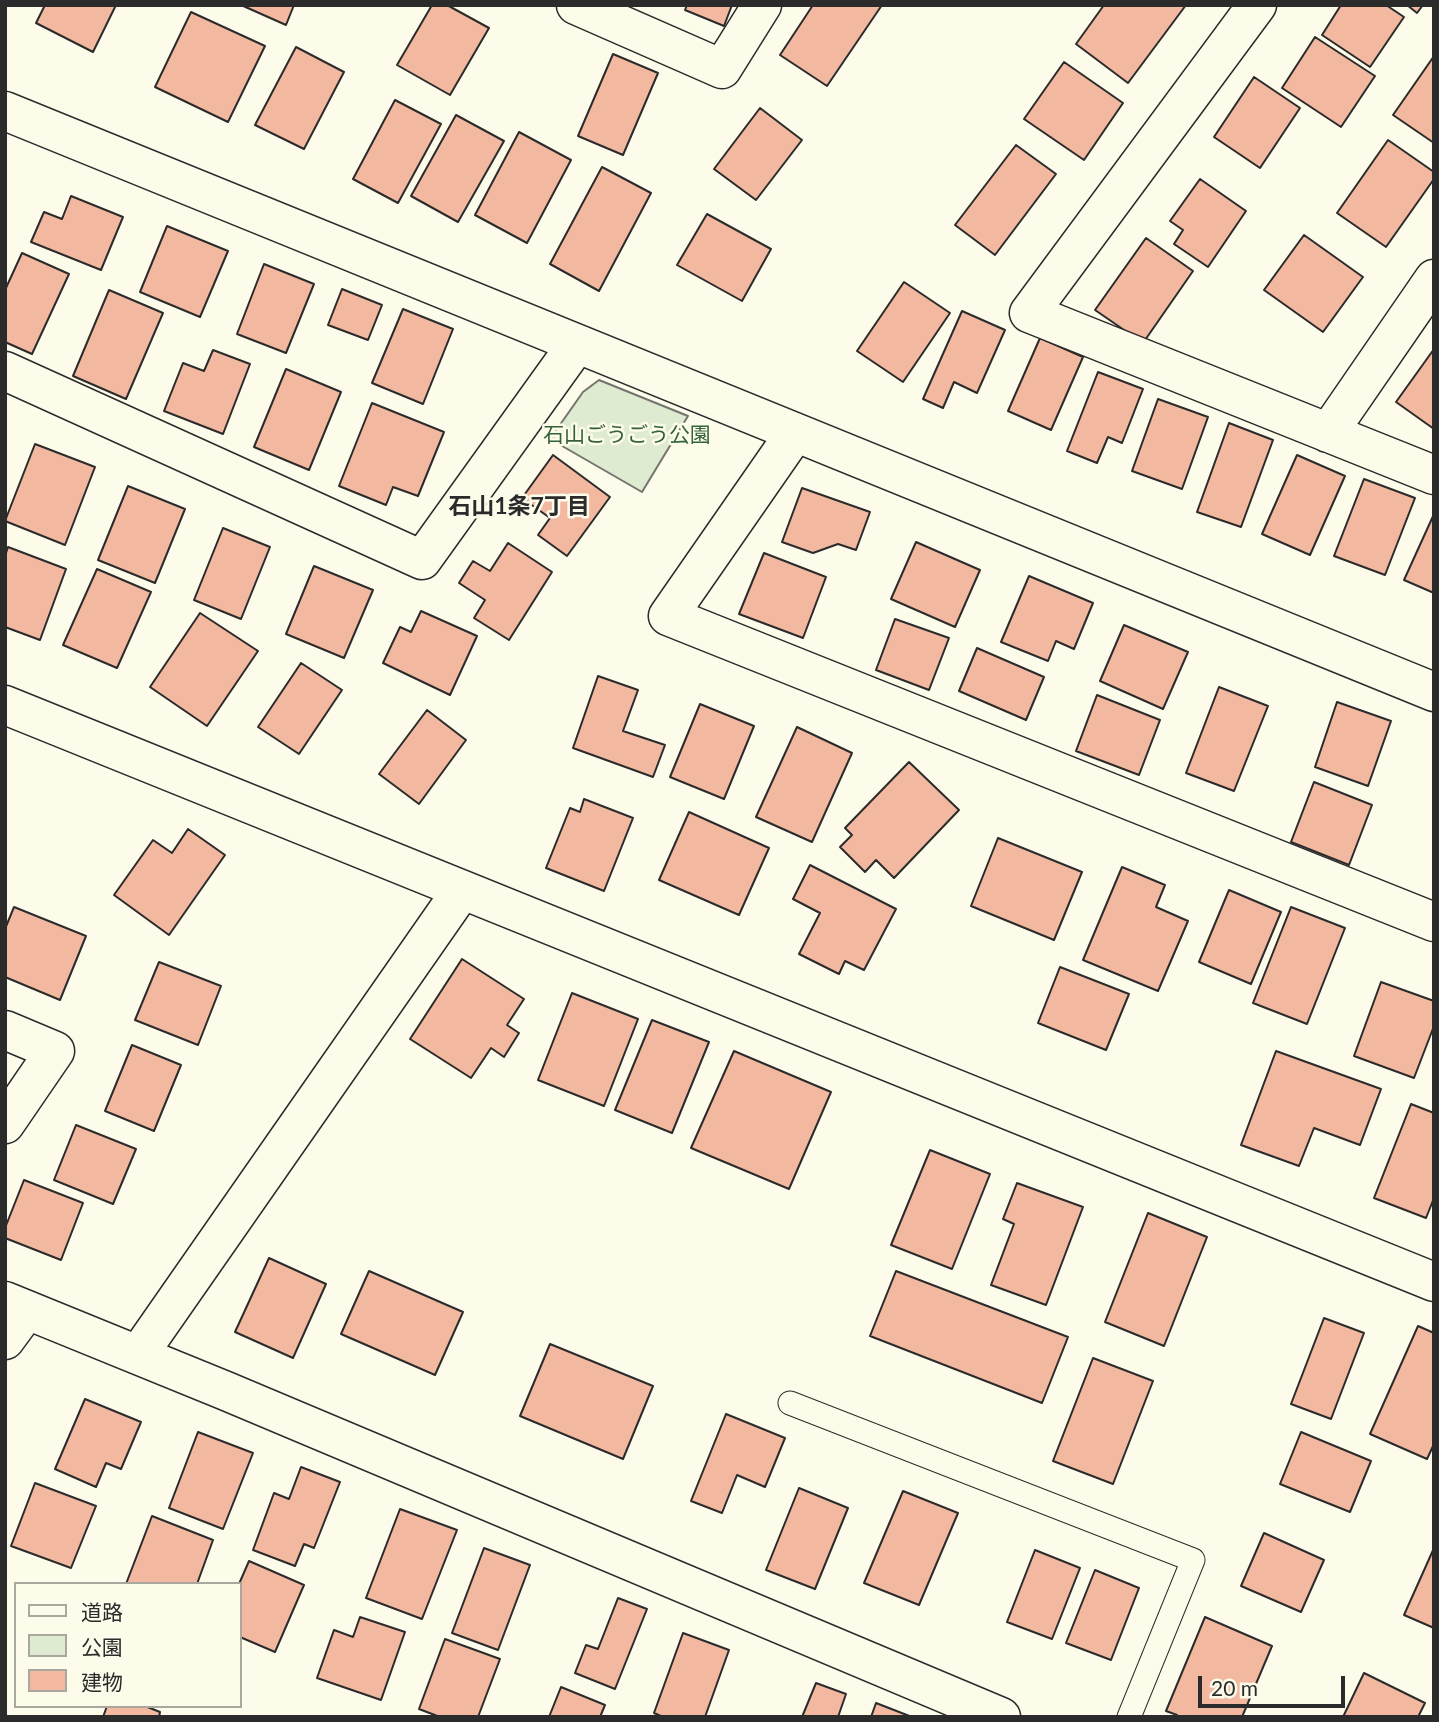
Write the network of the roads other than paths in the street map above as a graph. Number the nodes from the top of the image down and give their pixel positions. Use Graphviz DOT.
graph roads {
  1 [pos="576,5"];
  2 [pos="762,5"];
  3 [pos="1257,5"];
  4 [pos="5,111"];
  5 [pos="1434,279"];
  6 [pos="577,344"];
  7 [pos="5,371"];
  8 [pos="795,433"];
  9 [pos="1328,433"];
  10 [pos="1434,475"];
  11 [pos="1434,692"];
  12 [pos="5,705"];
  13 [pos="462,890"];
  14 [pos="1434,922"];
  15 [pos="5,1030"];
  16 [pos="5,1124"];
  17 [pos="1434,1282"];
  18 [pos="16,1306"];
  19 [pos="5,1340"];
  20 [pos="138,1355"];
  21 [pos="790,1403"];
  22 [pos="999,1716"];
  23 [pos="1129,1717"];
  1 -- 2 [label="street"];
  3 -- 9 [label="street"];
  4 -- 6 [label="street"];
  5 -- 9 [label="street"];
  6 -- 7 [label="street"];
  6 -- 8 [label="street"];
  8 -- 11 [label="street"];
  8 -- 14 [label="street"];
  9 -- 10 [label="street"];
  12 -- 13 [label="street"];
  13 -- 17 [label="street"];
  13 -- 20 [label="street"];
  15 -- 16 [label="street"];
  18 -- 19 [label="street"];
  18 -- 20 [label="street"];
  20 -- 22 [label="street"];
  21 -- 23 [label="lane"];
}
